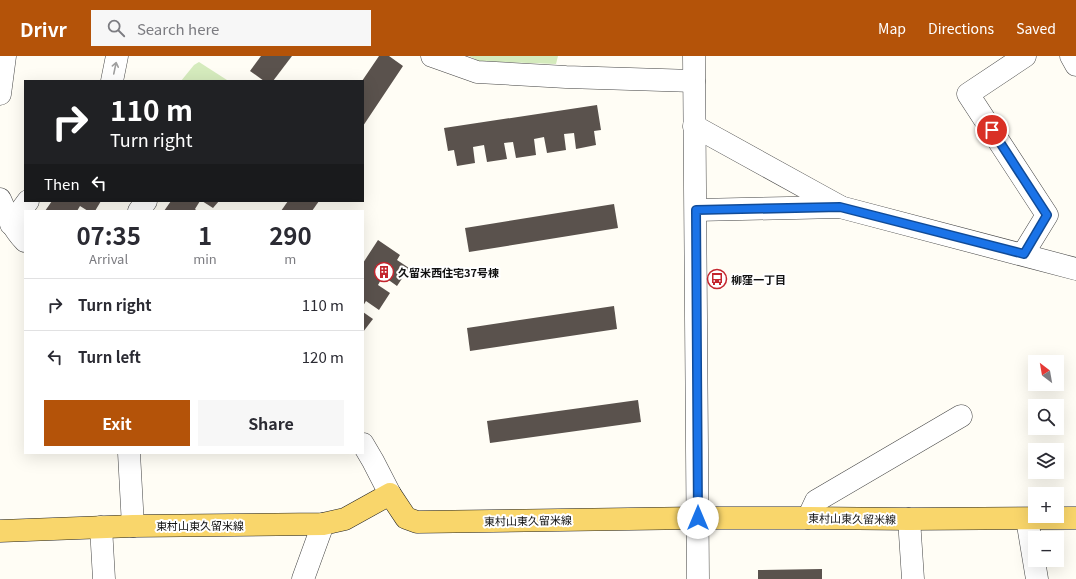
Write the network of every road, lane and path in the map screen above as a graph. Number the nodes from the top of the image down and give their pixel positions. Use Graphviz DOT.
graph roads {
  1 [pos="5,56"];
  2 [pos="117,56"];
  3 [pos="432,56"];
  4 [pos="694,56"];
  5 [pos="1025,56"];
  6 [pos="1071,56"];
  7 [pos="1076,65"];
  8 [pos="112,80"];
  9 [pos="694,81"];
  10 [pos="0,94"];
  11 [pos="694,126"];
  12 [pos="0,199"];
  13 [pos="27,202"];
  14 [pos="840,207"];
  15 [pos="696,210"];
  16 [pos="11,224"];
  17 [pos="24,240"];
  18 [pos="1024,254"];
  19 [pos="1076,269"];
  20 [pos="961,416"];
  21 [pos="364,446"];
  22 [pos="129,454"];
  23 [pos="390,494"];
  24 [pos="698,518"];
  25 [pos="808,518"];
  26 [pos="1076,518"];
  27 [pos="909,519"];
  28 [pos="1027,519"];
  29 [pos="323,524"];
  30 [pos="133,526"];
  31 [pos="101,527"];
  32 [pos="0,531"];
  33 [pos="104,579"];
  34 [pos="303,579"];
  35 [pos="698,579"];
  36 [pos="913,579"];
  37 [pos="1037,579"];
  1 -- 10 [label="street"];
  8 -- 2 [label="street, one-way"];
  3 -- 9 [label="street"];
  4 -- 9 [label="street"];
  5 -- 18 [label="street"];
  6 -- 7 [label="street"];
  9 -- 11 [label="street"];
  11 -- 14 [label="street"];
  11 -- 15 [label="street"];
  12 -- 16 [label="street"];
  13 -- 16 [label="street"];
  14 -- 15 [label="street"];
  14 -- 18 [label="street"];
  15 -- 24 [label="street"];
  16 -- 17 [label="street"];
  18 -- 19 [label="street"];
  20 -- 25 [label="street"];
  21 -- 23 [label="street"];
  22 -- 30 [label="street"];
  23 -- 24 [label="main road, 東村山東久留米線"];
  23 -- 29 [label="main road, 東村山東久留米線"];
  24 -- 25 [label="main road, 東村山東久留米線"];
  24 -- 35 [label="street"];
  25 -- 27 [label="main road, 東村山東久留米線"];
  26 -- 28 [label="main road, 東村山東久留米線"];
  27 -- 28 [label="main road, 東村山東久留米線"];
  27 -- 36 [label="street"];
  28 -- 37 [label="street"];
  29 -- 30 [label="main road, 東村山東久留米線"];
  29 -- 34 [label="street"];
  30 -- 31 [label="main road, 東村山東久留米線"];
  31 -- 32 [label="main road, 東村山東久留米線"];
  31 -- 33 [label="street"];
}
